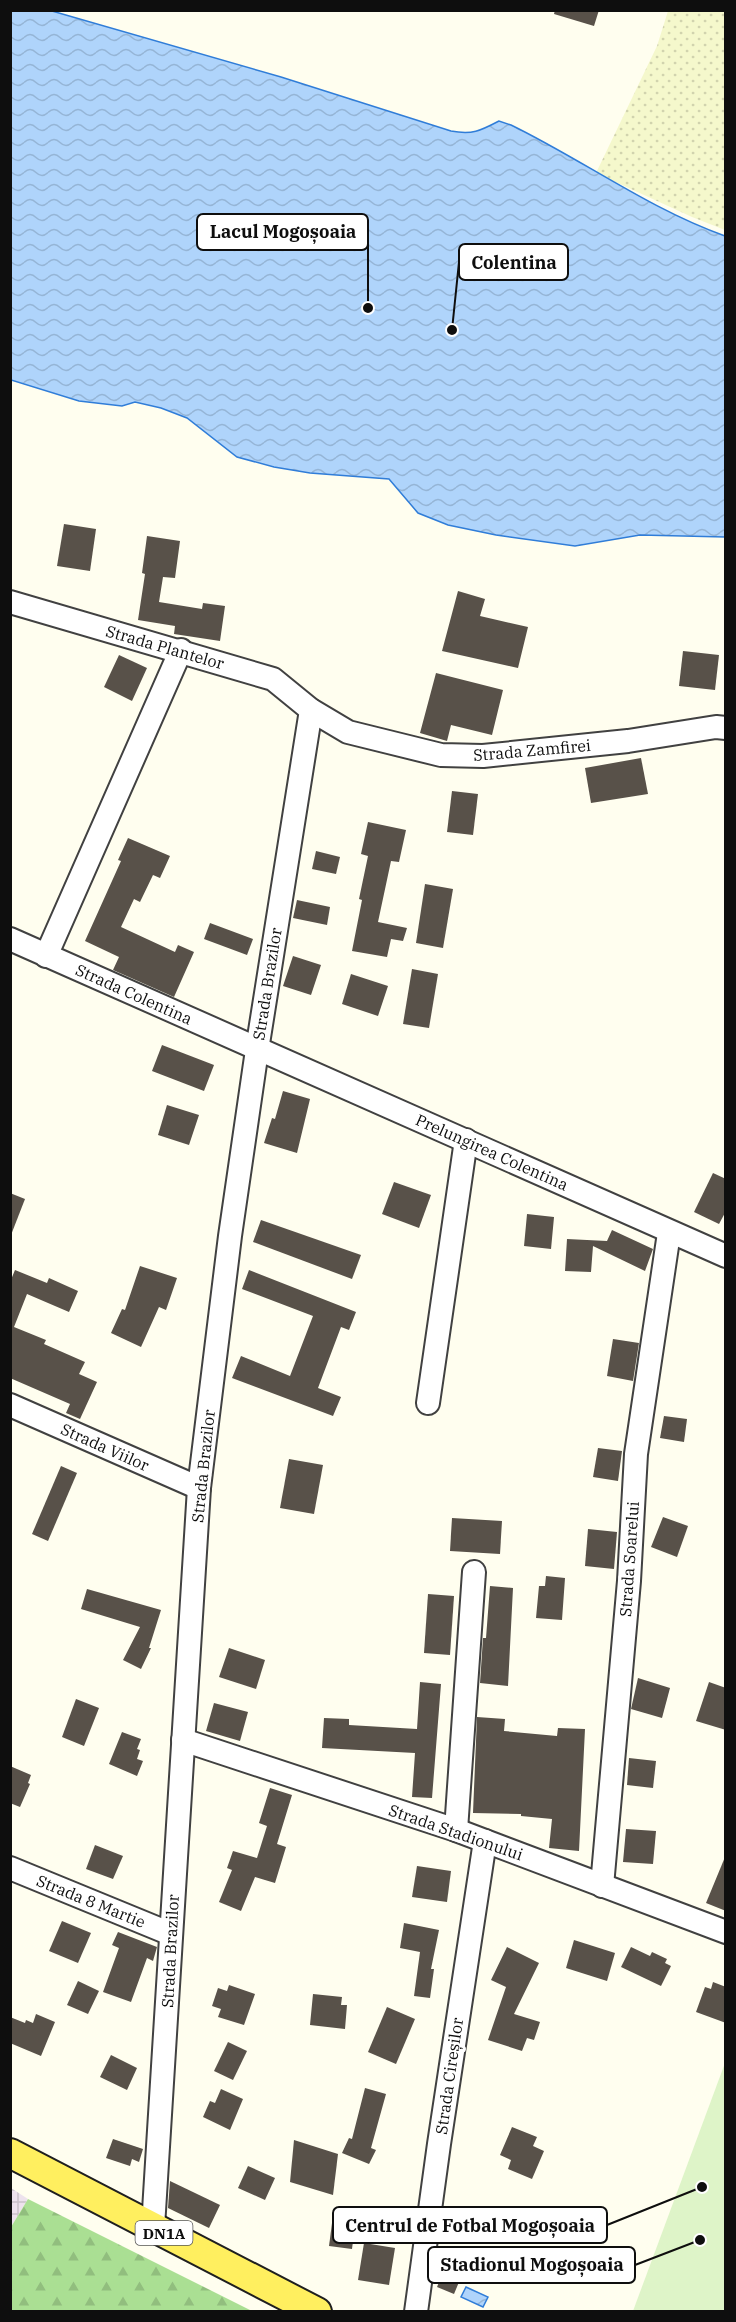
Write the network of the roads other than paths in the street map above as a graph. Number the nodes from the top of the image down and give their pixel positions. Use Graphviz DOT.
graph roads {
  1 [pos="10,602"];
  2 [pos="181,651"];
  3 [pos="310,710"];
  4 [pos="726,728"];
  5 [pos="10,939"];
  6 [pos="46,956"];
  7 [pos="257,1050"];
  8 [pos="466,1140"];
  9 [pos="669,1233"];
  10 [pos="726,1256"];
  11 [pos="429,1403"];
  12 [pos="10,1405"];
  13 [pos="199,1488"];
  14 [pos="474,1572"];
  15 [pos="183,1740"];
  16 [pos="456,1830"];
  17 [pos="485,1841"];
  18 [pos="10,1868"];
  19 [pos="602,1886"];
  20 [pos="726,1932"];
  21 [pos="171,1934"];
  22 [pos="10,2153"];
  23 [pos="153,2227"];
  24 [pos="317,2312"];
  25 [pos="416,2312"];
  1 -- 2 [label="street, Strada Plantelor"];
  2 -- 3 [label="street, Strada Plantelor"];
  2 -- 6 [label="street"];
  3 -- 4 [label="street, Strada Zamfirei"];
  3 -- 7 [label="street, Strada Brazilor"];
  5 -- 6 [label="street, Strada Colentina"];
  6 -- 7 [label="street, Strada Colentina"];
  7 -- 8 [label="street, Prelungirea Colentina"];
  7 -- 13 [label="street, Strada Brazilor"];
  8 -- 9 [label="street, Prelungirea Colentina"];
  8 -- 11 [label="street"];
  9 -- 10 [label="street, Prelungirea Colentina"];
  9 -- 19 [label="street, Strada Soarelui"];
  12 -- 13 [label="street, Strada Viilor"];
  13 -- 15 [label="street, Strada Brazilor"];
  14 -- 16 [label="street"];
  15 -- 16 [label="street, Strada Stadionului"];
  15 -- 21 [label="street, Strada Brazilor"];
  16 -- 17 [label="street, Strada Stadionului"];
  17 -- 19 [label="street, Strada Stadionului"];
  17 -- 25 [label="street, Strada Cireșilor"];
  18 -- 21 [label="street, Strada 8 Martie"];
  19 -- 20 [label="street, Strada Stadionului"];
  21 -- 23 [label="street, Strada Brazilor"];
  22 -- 23 [label="main road, DN1A"];
  23 -- 24 [label="main road, DN1A"];
}
